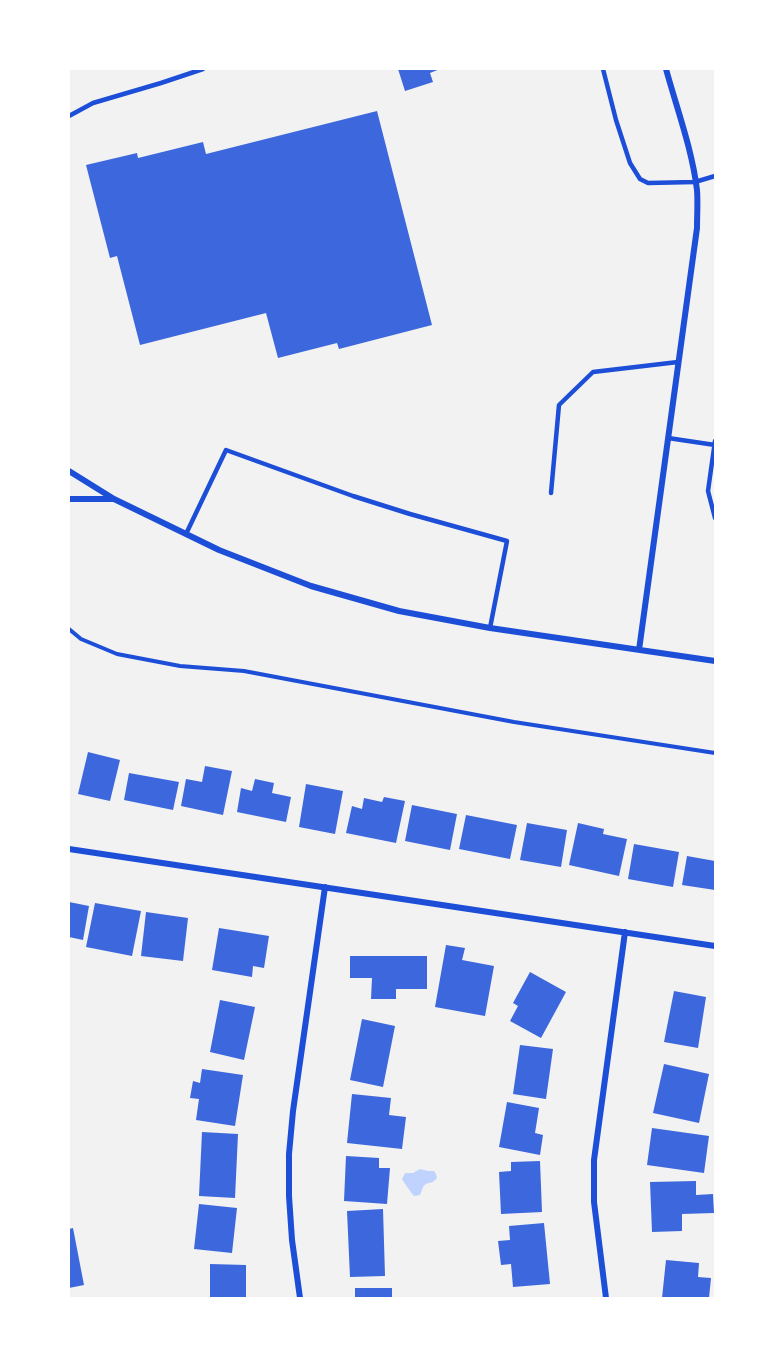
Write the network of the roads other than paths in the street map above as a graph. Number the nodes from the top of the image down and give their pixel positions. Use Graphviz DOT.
graph roads {
  1 [pos="202,69"];
  2 [pos="603,69"];
  3 [pos="666,69"];
  4 [pos="69,117"];
  5 [pos="715,176"];
  6 [pos="695,182"];
  7 [pos="678,362"];
  8 [pos="668,438"];
  9 [pos="715,444"];
  10 [pos="69,471"];
  11 [pos="551,493"];
  12 [pos="114,499"];
  13 [pos="69,500"];
  14 [pos="715,518"];
  15 [pos="186,534"];
  16 [pos="490,628"];
  17 [pos="639,650"];
  18 [pos="715,661"];
  19 [pos="69,849"];
  20 [pos="325,887"];
  21 [pos="625,932"];
  22 [pos="715,946"];
  23 [pos="300,1298"];
  24 [pos="606,1298"];
  1 -- 4 [label="lane"];
  2 -- 6 [label="lane"];
  3 -- 6 [label="street"];
  5 -- 6 [label="lane"];
  6 -- 7 [label="street"];
  7 -- 8 [label="street"];
  7 -- 11 [label="lane"];
  8 -- 9 [label="lane"];
  8 -- 17 [label="street"];
  9 -- 14 [label="lane"];
  10 -- 12 [label="street"];
  12 -- 13 [label="street"];
  12 -- 15 [label="street"];
  15 -- 16 [label="street"];
  15 -- 16 [label="lane"];
  16 -- 17 [label="street"];
  17 -- 18 [label="street"];
  19 -- 20 [label="street"];
  20 -- 21 [label="street"];
  20 -- 23 [label="street"];
  21 -- 22 [label="street"];
  21 -- 24 [label="street"];
}
